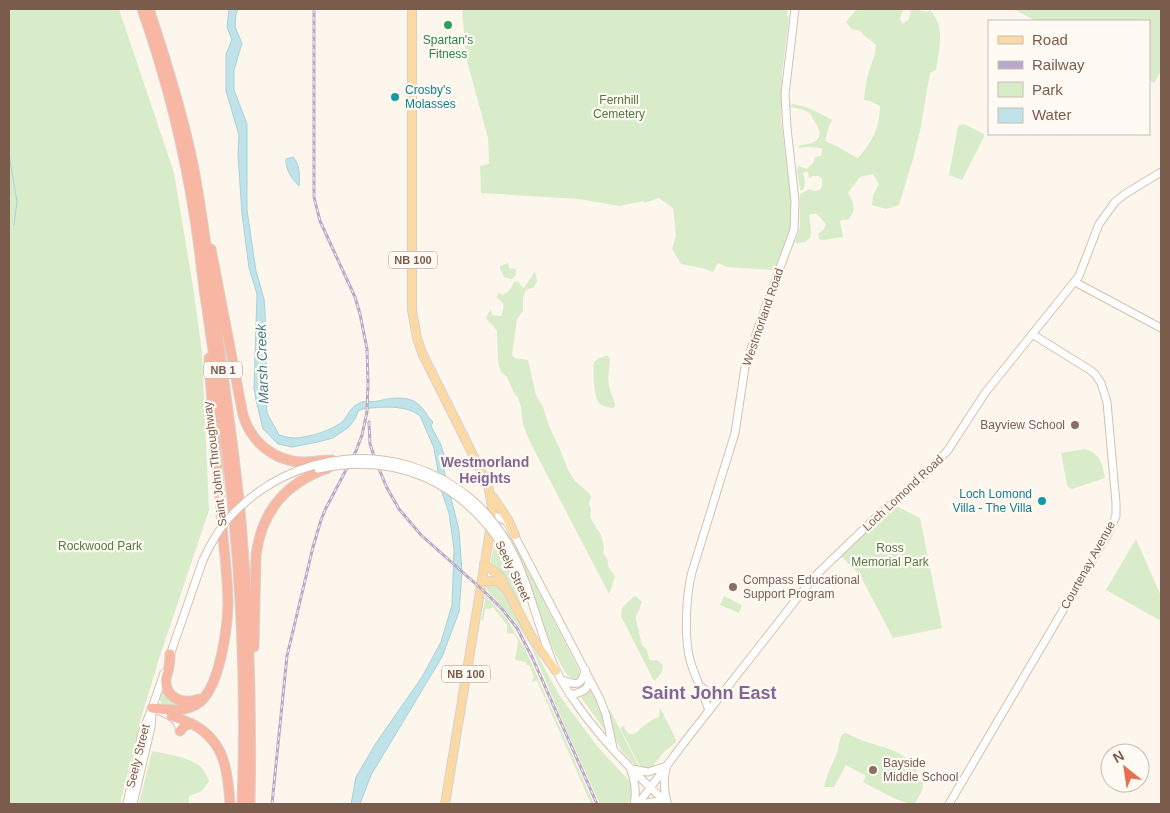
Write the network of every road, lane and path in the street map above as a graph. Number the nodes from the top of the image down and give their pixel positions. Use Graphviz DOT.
graph roads {
  1 [pos="142,9"];
  2 [pos="149,9"];
  3 [pos="412,9"];
  4 [pos="795,9"];
  5 [pos="193,165"];
  6 [pos="1161,172"];
  7 [pos="1075,282"];
  8 [pos="206,308"];
  9 [pos="1161,328"];
  10 [pos="1032,334"];
  11 [pos="335,463"];
  12 [pos="490,493"];
  13 [pos="492,515"];
  14 [pos="515,535"];
  15 [pos="489,536"];
  16 [pos="484,564"];
  17 [pos="481,584"];
  18 [pos="507,590"];
  19 [pos="170,654"];
  20 [pos="585,669"];
  21 [pos="556,671"];
  22 [pos="590,678"];
  23 [pos="561,680"];
  24 [pos="699,685"];
  25 [pos="729,686"];
  26 [pos="709,693"];
  27 [pos="206,695"];
  28 [pos="570,696"];
  29 [pos="718,699"];
  30 [pos="152,708"];
  31 [pos="709,711"];
  32 [pos="171,716"];
  33 [pos="191,724"];
  34 [pos="150,727"];
  35 [pos="180,731"];
  36 [pos="251,738"];
  37 [pos="614,751"];
  38 [pos="667,766"];
  39 [pos="630,768"];
  40 [pos="651,788"];
  41 [pos="127,804"];
  42 [pos="132,804"];
  43 [pos="230,804"];
  44 [pos="242,804"];
  45 [pos="250,804"];
  46 [pos="445,804"];
  47 [pos="634,804"];
  48 [pos="638,804"];
  49 [pos="644,804"];
  50 [pos="668,804"];
  51 [pos="950,804"];
  1 -- 8 [label="highway, Saint John Throughway / NB 1"];
  2 -- 5 [label="highway, Saint John Throughway / NB 1"];
  3 -- 12 [label="main road, NB 100"];
  4 -- 24 [label="main road, Westmorland Road"];
  5 -- 11 [label="highway, bridge"];
  5 -- 36 [label="highway, Saint John Throughway / NB 1"];
  6 -- 7 [label="main road, Loch Lomond Road"];
  7 -- 9 [label="main road"];
  7 -- 10 [label="main road, Loch Lomond Road"];
  8 -- 27 [label="highway"];
  8 -- 44 [label="highway, Saint John Throughway / NB 1"];
  10 -- 25 [label="main road, Loch Lomond Road"];
  10 -- 51 [label="main road, Courtenay Avenue"];
  11 -- 19 [label="main road, Seely Street, bridge"];
  11 -- 21 [label="main road, Seely Street, bridge"];
  11 -- 36 [label="highway, bridge"];
  12 -- 13 [label="main road, NB 100"];
  12 -- 14 [label="main road"];
  13 -- 14 [label="main road"];
  13 -- 15 [label="main road, NB 100"];
  14 -- 15 [label="main road"];
  14 -- 20 [label="main road"];
  15 -- 16 [label="main road, NB 100"];
  16 -- 17 [label="main road, NB 100"];
  16 -- 18 [label="main road"];
  17 -- 18 [label="main road"];
  17 -- 46 [label="main road, NB 100"];
  18 -- 21 [label="main road"];
  19 -- 27 [label="highway"];
  19 -- 30 [label="main road, Seely Street"];
  20 -- 22 [label="main road"];
  20 -- 23 [label="main road"];
  21 -- 23 [label="main road, Seely Street"];
  22 -- 28 [label="main road"];
  22 -- 37 [label="main road"];
  23 -- 28 [label="main road, Seely Street"];
  24 -- 26 [label="main road"];
  24 -- 31 [label="main road, Westmorland Road"];
  25 -- 26 [label="main road"];
  25 -- 29 [label="main road, Loch Lomond Road"];
  26 -- 29 [label="main road"];
  27 -- 30 [label="highway"];
  28 -- 37 [label="main road, Seely Street"];
  29 -- 31 [label="main road, Loch Lomond Road"];
  30 -- 32 [label="main road"];
  30 -- 34 [label="main road, Seely Street"];
  30 -- 41 [label="main road, Seely Street"];
  31 -- 38 [label="main road, Loch Lomond Road"];
  32 -- 33 [label="highway"];
  32 -- 34 [label="main road"];
  32 -- 35 [label="main road"];
  33 -- 35 [label="highway"];
  33 -- 43 [label="highway"];
  34 -- 42 [label="main road, Seely Street"];
  36 -- 45 [label="highway, Saint John Throughway / NB 1"];
  37 -- 39 [label="main road, Seely Street"];
  38 -- 39 [label="main road"];
  38 -- 40 [label="main road, Loch Lomond Road"];
  38 -- 50 [label="main road"];
  39 -- 40 [label="main road, Seely Street"];
  39 -- 47 [label="main road"];
  40 -- 48 [label="main road, Loch Lomond Road"];
  40 -- 50 [label="main road, Seely Street"];
  49 -- 50 [label="main road"];
}
